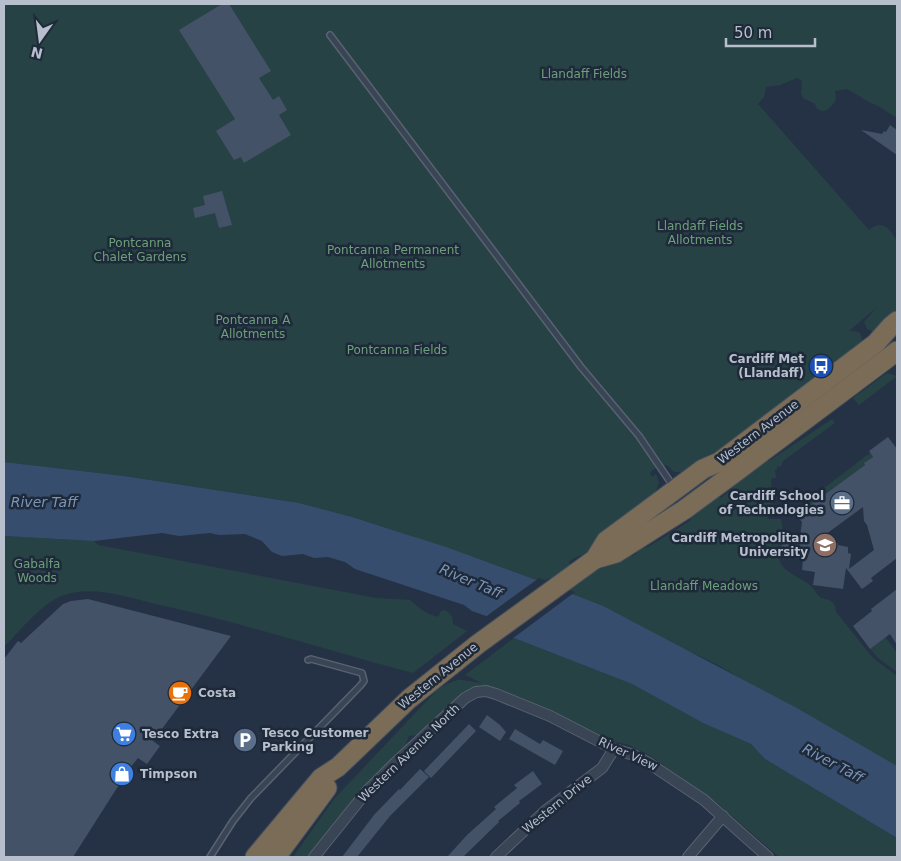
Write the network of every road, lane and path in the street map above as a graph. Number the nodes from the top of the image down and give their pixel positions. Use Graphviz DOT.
graph roads {
  1 [pos="330,35"];
  2 [pos="894,326"];
  3 [pos="897,350"];
  4 [pos="675,490"];
  5 [pos="594,558"];
  6 [pos="308,660"];
  7 [pos="496,694"];
  8 [pos="614,749"];
  9 [pos="338,768"];
  10 [pos="723,816"];
  11 [pos="210,857"];
  12 [pos="255,857"];
  13 [pos="276,857"];
  14 [pos="314,857"];
  15 [pos="496,857"];
  16 [pos="688,857"];
  17 [pos="768,857"];
  1 -- 4 [label="lane"];
  2 -- 4 [label="highway, Western Avenue"];
  3 -- 5 [label="highway, Western Avenue"];
  4 -- 5 [label="highway, Western Avenue"];
  5 -- 9 [label="highway, Western Avenue"];
  6 -- 11 [label="lane"];
  7 -- 8 [label="street, River View"];
  7 -- 14 [label="street, Western Avenue North"];
  8 -- 10 [label="street, River View"];
  8 -- 15 [label="street, Western Drive"];
  9 -- 12 [label="highway, Western Avenue"];
  9 -- 13 [label="highway, Western Avenue"];
  10 -- 16 [label="street"];
  10 -- 17 [label="street, River View"];
}
